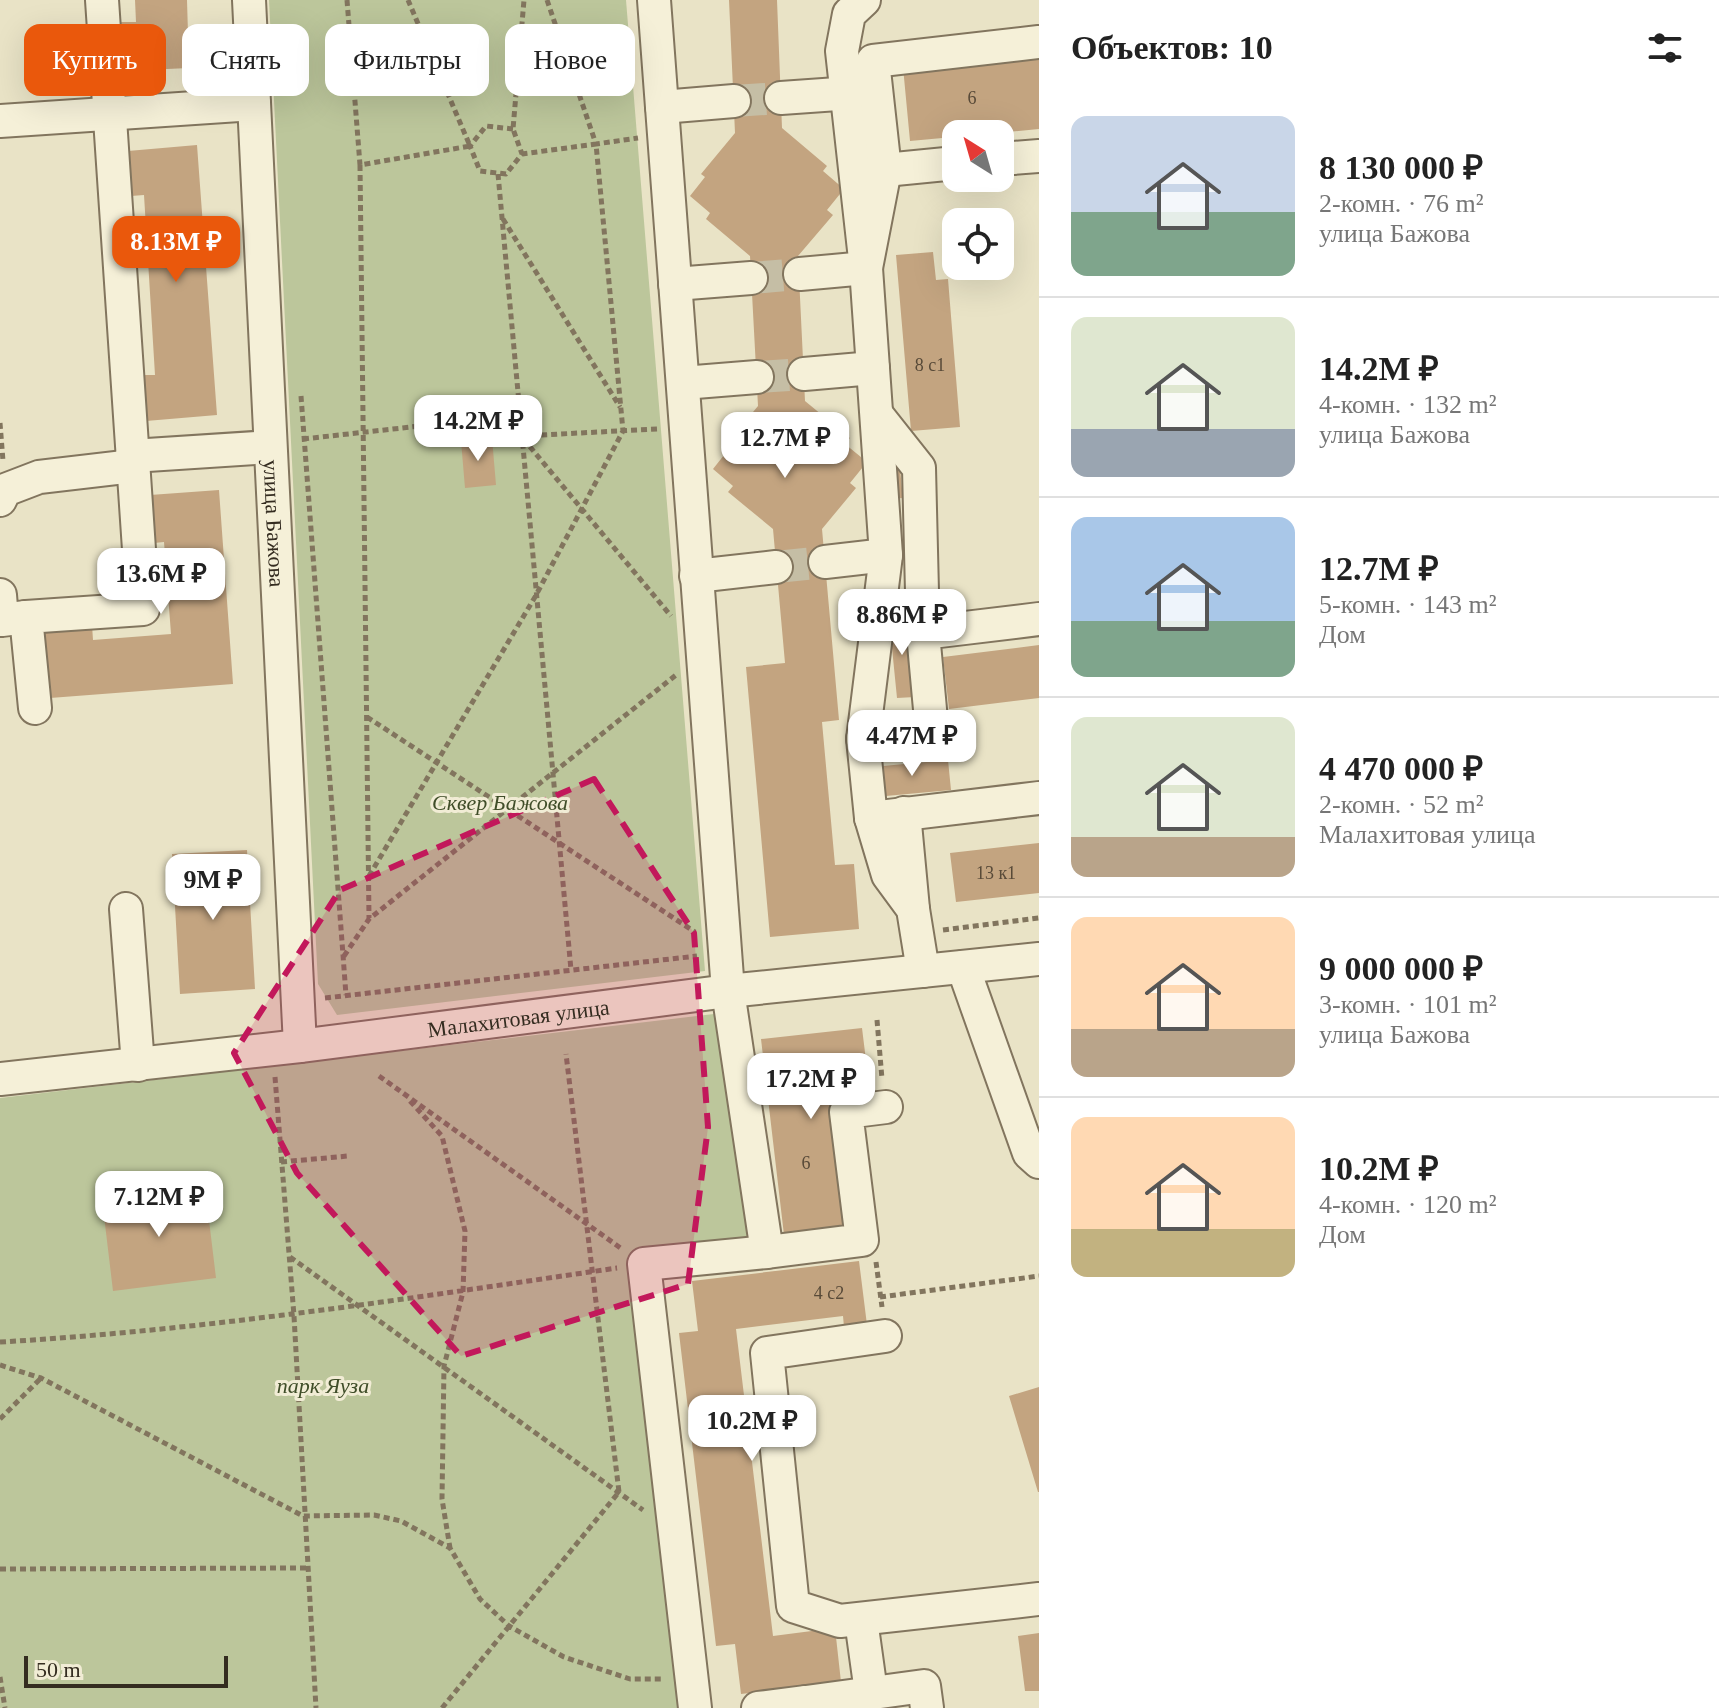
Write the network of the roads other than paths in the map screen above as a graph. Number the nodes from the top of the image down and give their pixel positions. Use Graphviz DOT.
graph roads {
  1 [pos="102,0"];
  2 [pos="249,0"];
  3 [pos="654,0"];
  4 [pos="864,0"];
  5 [pos="1039,42"];
  6 [pos="861,92"];
  7 [pos="781,98"];
  8 [pos="734,101"];
  9 [pos="254,104"];
  10 [pos="112,112"];
  11 [pos="663,120"];
  12 [pos="0,121"];
  13 [pos="1039,156"];
  14 [pos="1014,158"];
  15 [pos="942,164"];
  16 [pos="885,170"];
  17 [pos="866,268"];
  18 [pos="800,274"];
  19 [pos="751,278"];
  20 [pos="675,284"];
  21 [pos="873,368"];
  22 [pos="804,374"];
  23 [pos="757,377"];
  24 [pos="683,383"];
  25 [pos="877,415"];
  26 [pos="270,447"];
  27 [pos="133,461"];
  28 [pos="3,495"];
  29 [pos="886,555"];
  30 [pos="825,562"];
  31 [pos="776,567"];
  32 [pos="696,576"];
  33 [pos="0,595"];
  34 [pos="26,617"];
  35 [pos="1039,619"];
  36 [pos="923,633"];
  37 [pos="35,708"];
  38 [pos="863,739"];
  39 [pos="1039,798"];
  40 [pos="904,813"];
  41 [pos="871,818"];
  42 [pos="126,909"];
  43 [pos="913,909"];
  44 [pos="1039,959"];
  45 [pos="963,967"];
  46 [pos="923,971"];
  47 [pos="728,991"];
  48 [pos="287,1048"];
  49 [pos="138,1065"];
  50 [pos="0,1079"];
  51 [pos="886,1107"];
  52 [pos="1039,1162"];
  53 [pos="767,1252"];
  54 [pos="885,1336"];
  55 [pos="1039,1599"];
  56 [pos="861,1620"];
  57 [pos="871,1692"];
  58 [pos="694,1693"];
  59 [pos="807,1705"];
  60 [pos="758,1708"];
  61 [pos="927,1708"];
  1 -- 10 [label="street"];
  2 -- 9 [label="street, улица Бажова"];
  3 -- 11 [label="street"];
  4 -- 6 [label="street"];
  5 -- 6 [label="street"];
  6 -- 7 [label="street"];
  6 -- 16 [label="street"];
  6 -- 17 [label="street"];
  8 -- 11 [label="street"];
  9 -- 10 [label="street"];
  9 -- 26 [label="street, улица Бажова"];
  10 -- 12 [label="street"];
  10 -- 27 [label="street"];
  11 -- 20 [label="street"];
  13 -- 14 [label="street"];
  15 -- 16 [label="street"];
  16 -- 17 [label="street"];
  17 -- 18 [label="street"];
  17 -- 21 [label="street"];
  19 -- 20 [label="street"];
  20 -- 24 [label="street"];
  21 -- 22 [label="street"];
  21 -- 25 [label="street"];
  23 -- 24 [label="street"];
  24 -- 32 [label="street"];
  25 -- 29 [label="street"];
  25 -- 36 [label="street"];
  26 -- 27 [label="street"];
  26 -- 48 [label="street, улица Бажова"];
  27 -- 28 [label="street"];
  27 -- 34 [label="street"];
  29 -- 30 [label="street"];
  29 -- 38 [label="street"];
  31 -- 32 [label="street"];
  32 -- 47 [label="street"];
  33 -- 34 [label="street"];
  34 -- 37 [label="street"];
  35 -- 36 [label="street"];
  36 -- 38 [label="street"];
  38 -- 41 [label="street"];
  39 -- 40 [label="street"];
  40 -- 41 [label="street"];
  40 -- 43 [label="street"];
  41 -- 43 [label="street"];
  42 -- 49 [label="street"];
  43 -- 46 [label="street"];
  44 -- 45 [label="street, Малахитовая улица"];
  45 -- 46 [label="street, Малахитовая улица"];
  45 -- 52 [label="street"];
  46 -- 47 [label="street, Малахитовая улица"];
  47 -- 48 [label="street, Малахитовая улица"];
  47 -- 53 [label="street"];
  48 -- 49 [label="street, Малахитовая улица"];
  49 -- 50 [label="street, Малахитовая улица"];
  51 -- 53 [label="street"];
  53 -- 58 [label="street"];
  54 -- 56 [label="street"];
  55 -- 56 [label="street"];
  56 -- 57 [label="street"];
  57 -- 59 [label="street"];
  57 -- 61 [label="street"];
  59 -- 60 [label="street"];
}
